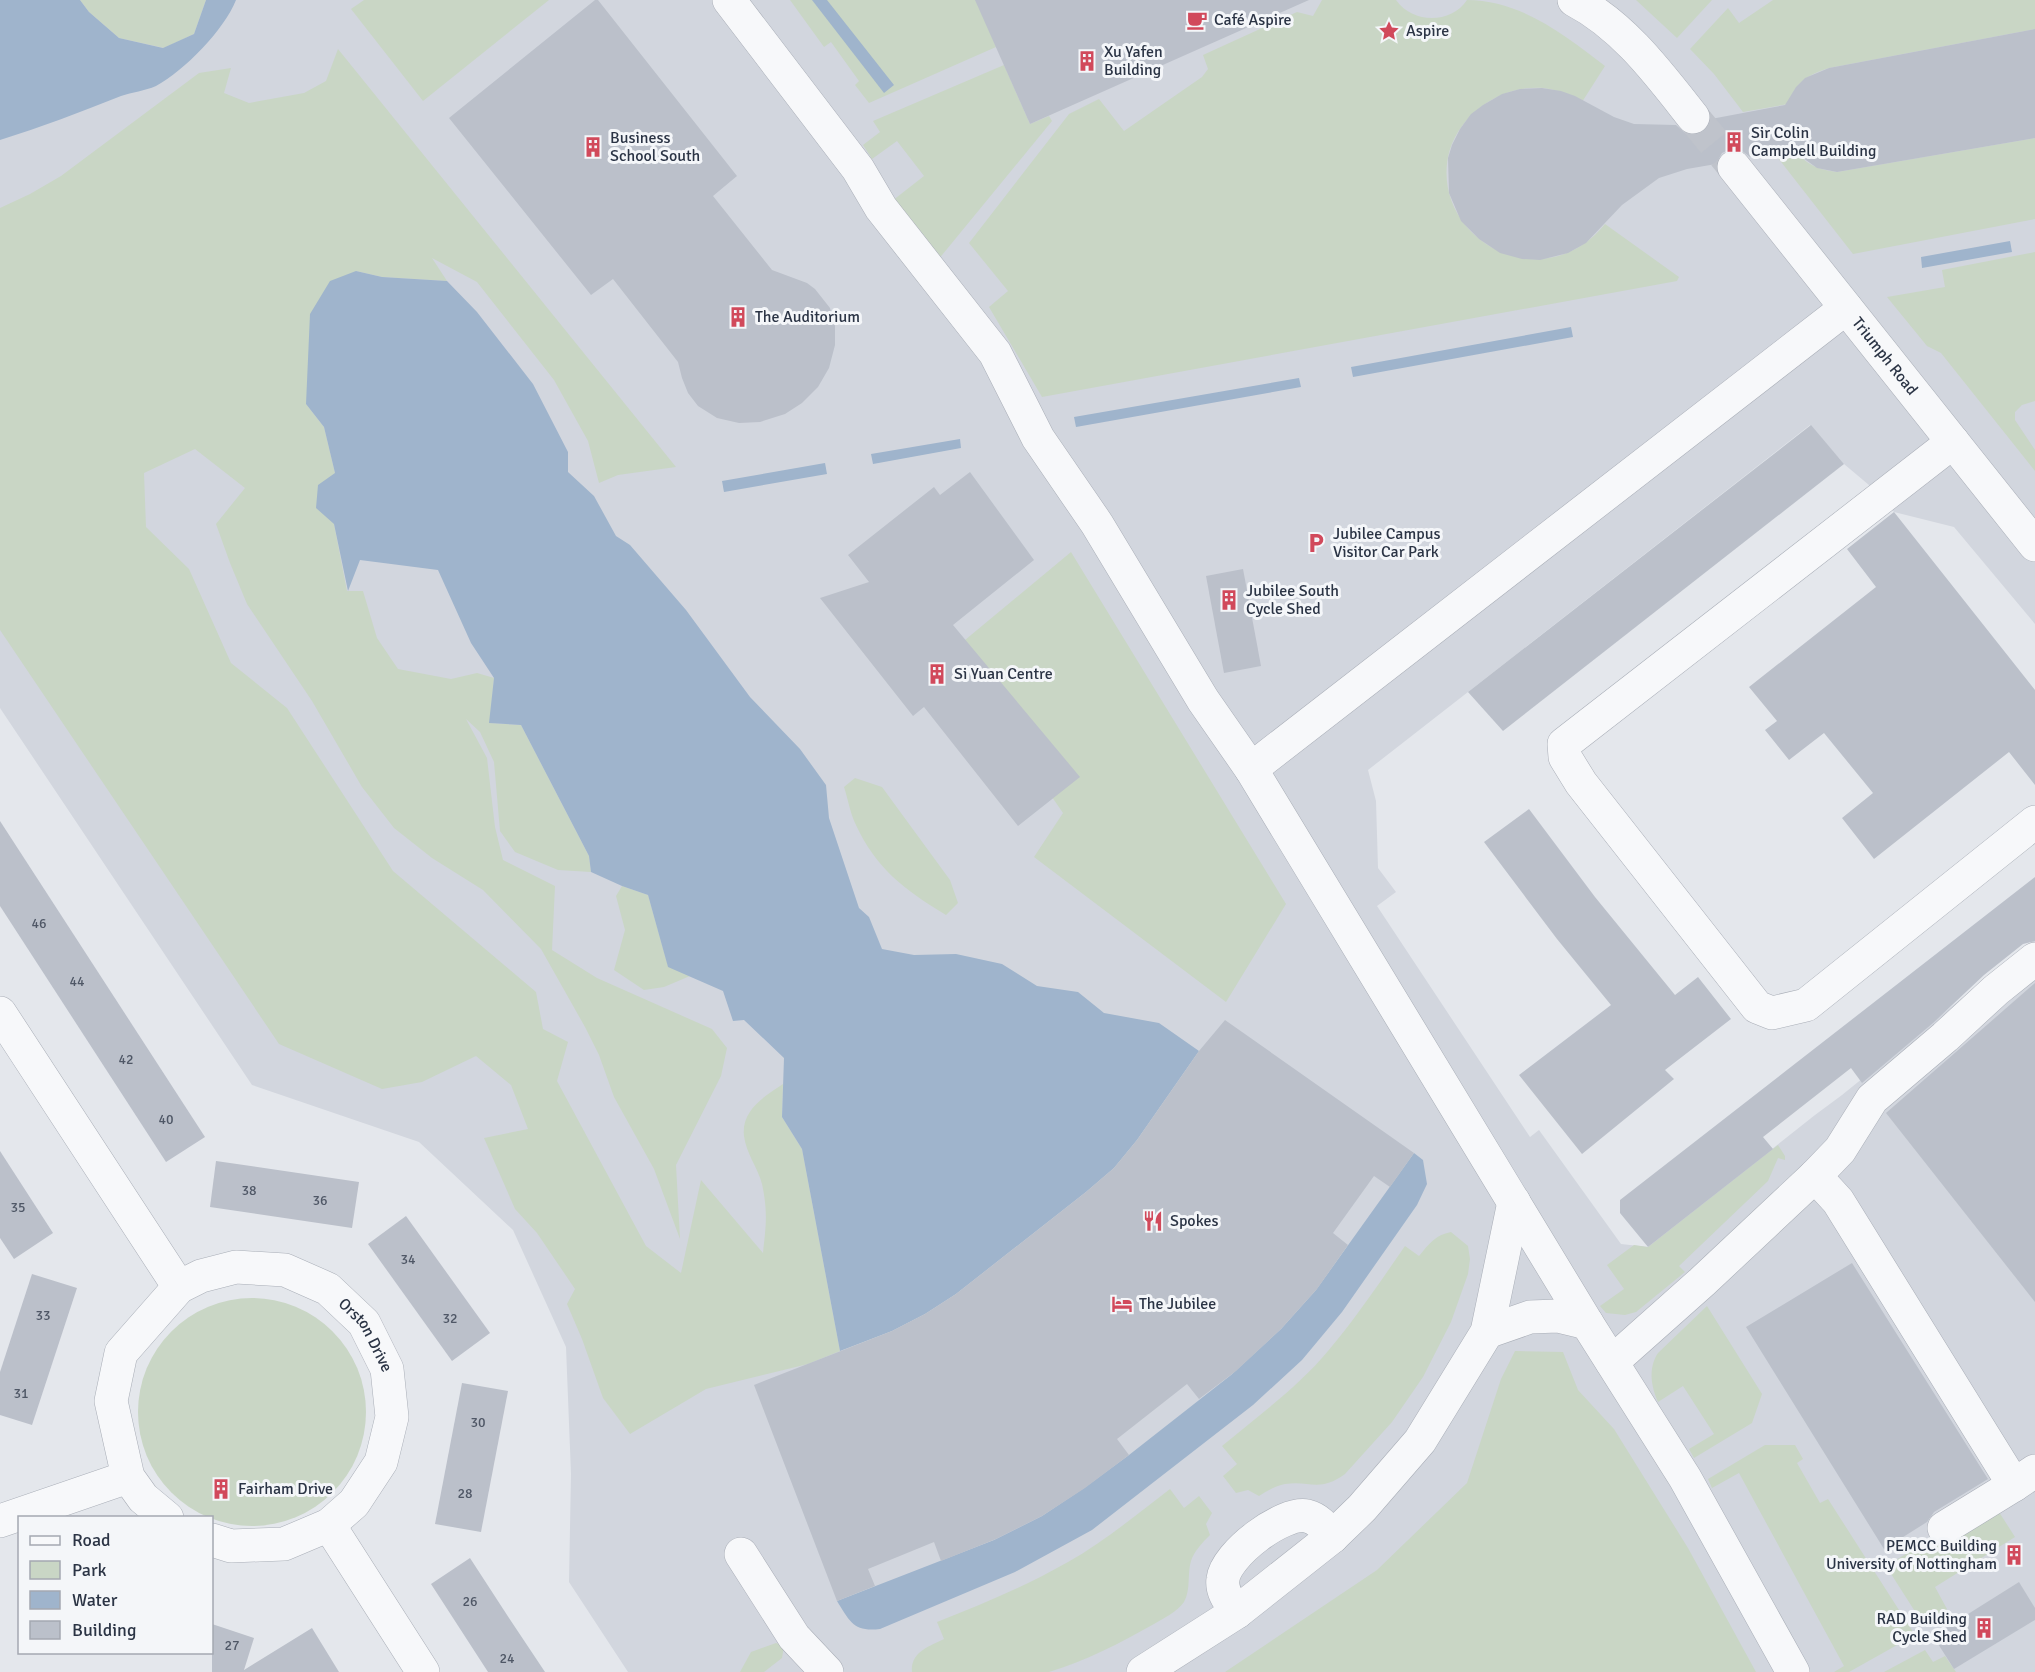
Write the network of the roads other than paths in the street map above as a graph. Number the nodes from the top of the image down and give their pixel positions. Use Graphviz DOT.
graph roads {
  1 [pos="729,0"];
  2 [pos="1574,0"];
  3 [pos="1693,117"];
  4 [pos="1734,167"];
  5 [pos="1846,308"];
  6 [pos="1953,442"];
  7 [pos="2030,528"];
  8 [pos="1251,769"];
  9 [pos="2035,822"];
  10 [pos="2035,959"];
  11 [pos="0,1013"];
  12 [pos="1815,1176"];
  13 [pos="1514,1202"];
  14 [pos="179,1287"];
  15 [pos="1587,1323"];
  16 [pos="1487,1332"];
  17 [pos="1612,1362"];
  18 [pos="128,1477"];
  19 [pos="2025,1478"];
  20 [pos="165,1516"];
  21 [pos="0,1521"];
  22 [pos="329,1525"];
  23 [pos="1944,1528"];
  24 [pos="1332,1537"];
  25 [pos="213,1540"];
  26 [pos="741,1554"];
  27 [pos="1237,1612"];
  28 [pos="423,1672"];
  29 [pos="827,1672"];
  30 [pos="1143,1672"];
  31 [pos="1793,1672"];
  1 -- 8 [label="street"];
  2 -- 3 [label="street"];
  4 -- 5 [label="street, Triumph Road"];
  5 -- 6 [label="street, Triumph Road"];
  5 -- 8 [label="street"];
  6 -- 7 [label="street, Triumph Road"];
  6 -- 9 [label="street"];
  8 -- 13 [label="street"];
  10 -- 12 [label="street"];
  11 -- 14 [label="street"];
  12 -- 17 [label="street"];
  12 -- 19 [label="street"];
  13 -- 15 [label="street"];
  13 -- 16 [label="street"];
  14 -- 18 [label="street, Orston Drive"];
  14 -- 22 [label="street, Orston Drive"];
  15 -- 16 [label="street"];
  15 -- 17 [label="street"];
  16 -- 24 [label="street"];
  17 -- 31 [label="street"];
  18 -- 20 [label="street, Orston Drive"];
  18 -- 21 [label="street"];
  19 -- 23 [label="street"];
  22 -- 25 [label="street, Orston Drive"];
  22 -- 28 [label="street"];
  24 -- 27 [label="street"];
  24 -- 27 [label="street"];
  26 -- 29 [label="street"];
  27 -- 30 [label="street"];
}
